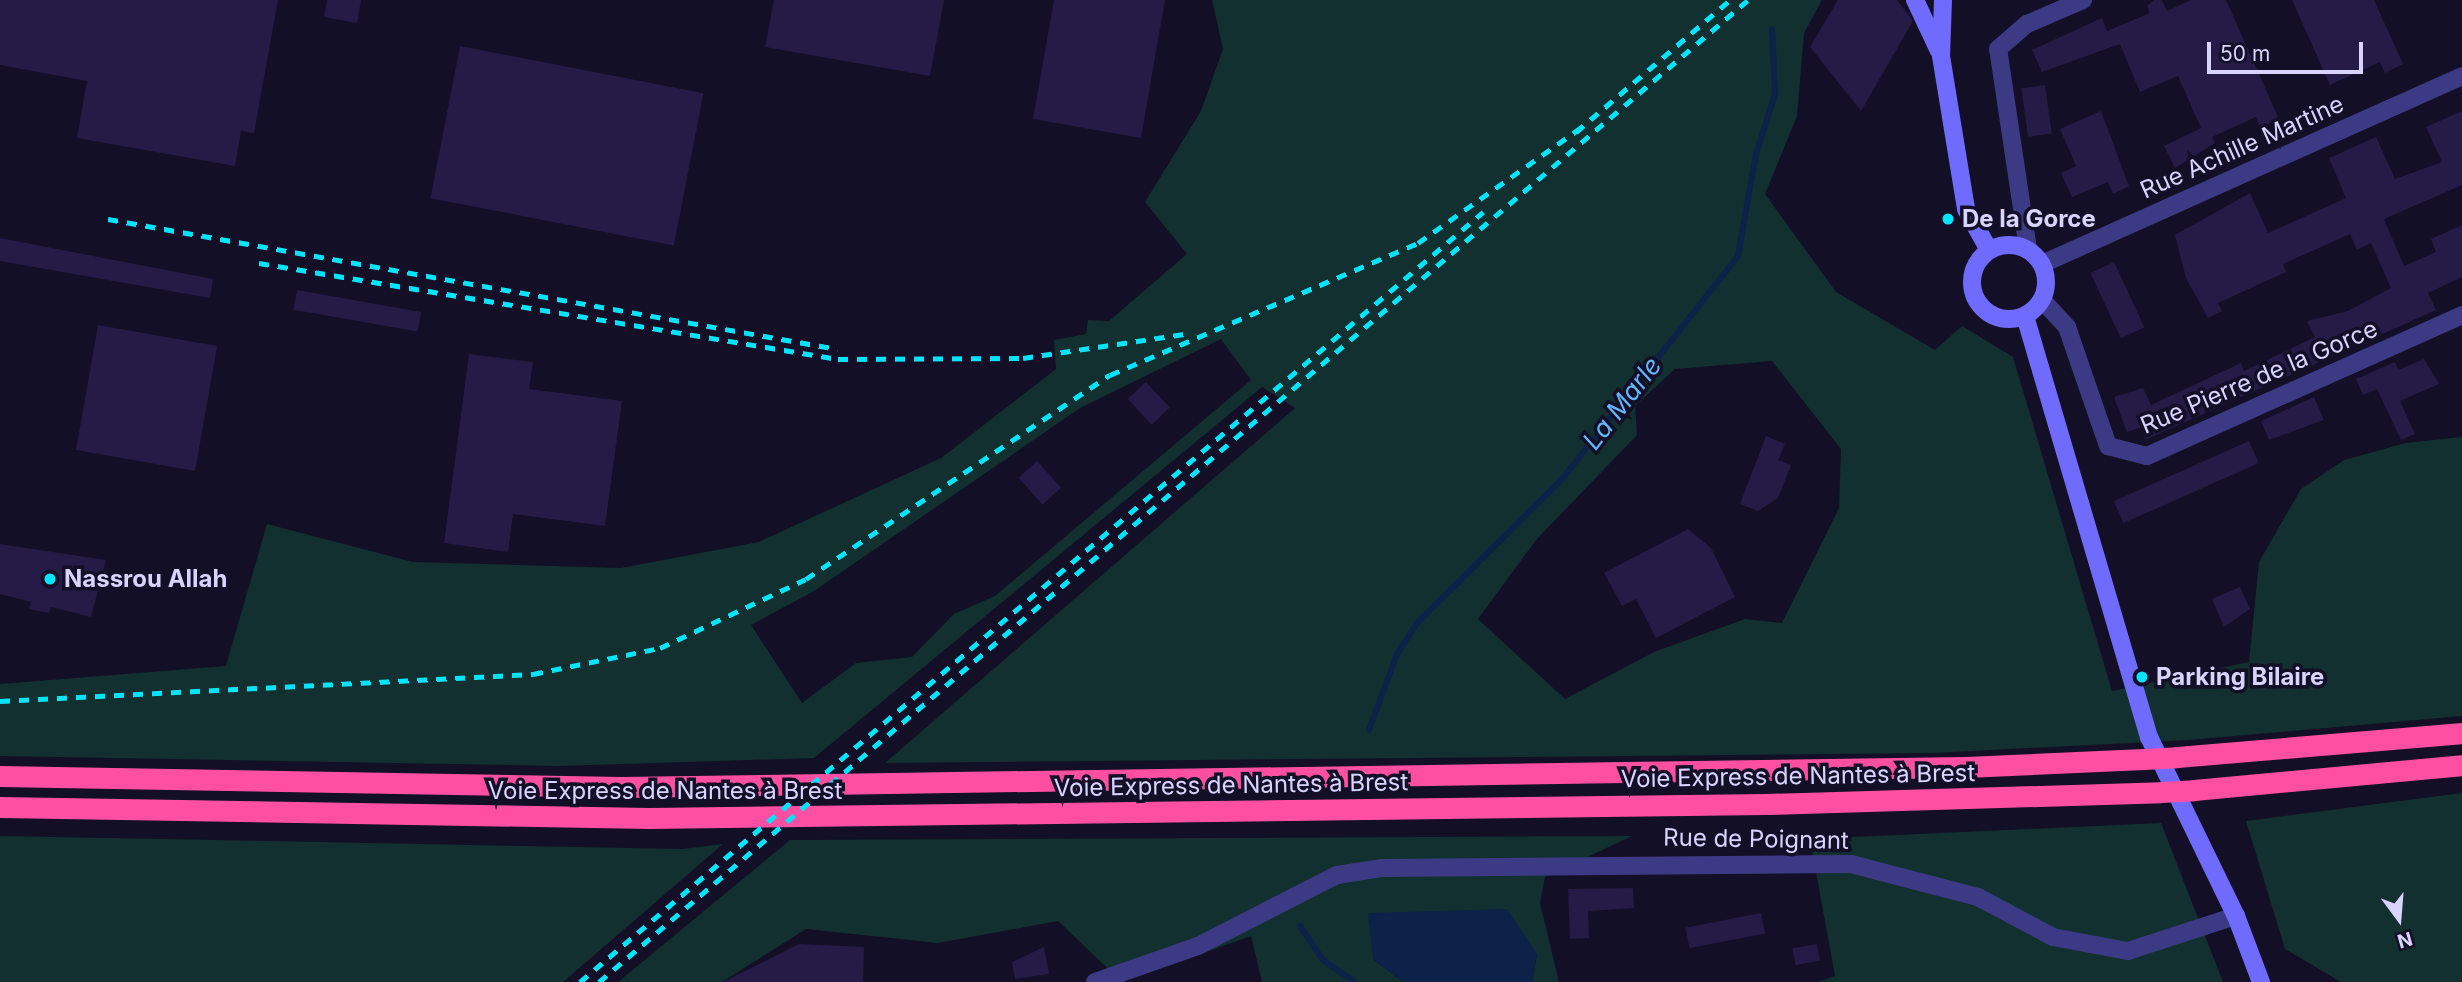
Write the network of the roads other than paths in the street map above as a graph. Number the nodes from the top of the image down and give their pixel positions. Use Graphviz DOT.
graph roads {
  1 [pos="1916,0"];
  2 [pos="1943,0"];
  3 [pos="2083,0"];
  4 [pos="1941,56"];
  5 [pos="2462,76"];
  6 [pos="2028,249"];
  7 [pos="1989,250"];
  8 [pos="2042,264"];
  9 [pos="2042,300"];
  10 [pos="2462,315"];
  11 [pos="2025,316"];
  12 [pos="2462,733"];
  13 [pos="2462,765"];
  14 [pos="0,776"];
  15 [pos="0,807"];
  16 [pos="2236,916"];
  17 [pos="1095,982"];
  18 [pos="2261,982"];
  1 -- 4 [label="street"];
  2 -- 4 [label="street"];
  3 -- 6 [label="street"];
  4 -- 7 [label="street"];
  5 -- 8 [label="street, Rue Achille Martine"];
  6 -- 7 [label="street"];
  6 -- 8 [label="street"];
  7 -- 11 [label="street"];
  8 -- 9 [label="street"];
  9 -- 10 [label="street, Rue Pierre de la Gorce"];
  9 -- 11 [label="street"];
  11 -- 16 [label="street"];
  12 -- 14 [label="highway, Voie Express de Nantes à Brest, bridge"];
  13 -- 15 [label="highway, Voie Express de Nantes à Brest, bridge"];
  16 -- 17 [label="street, Rue de Poignant"];
  16 -- 18 [label="street"];
}
